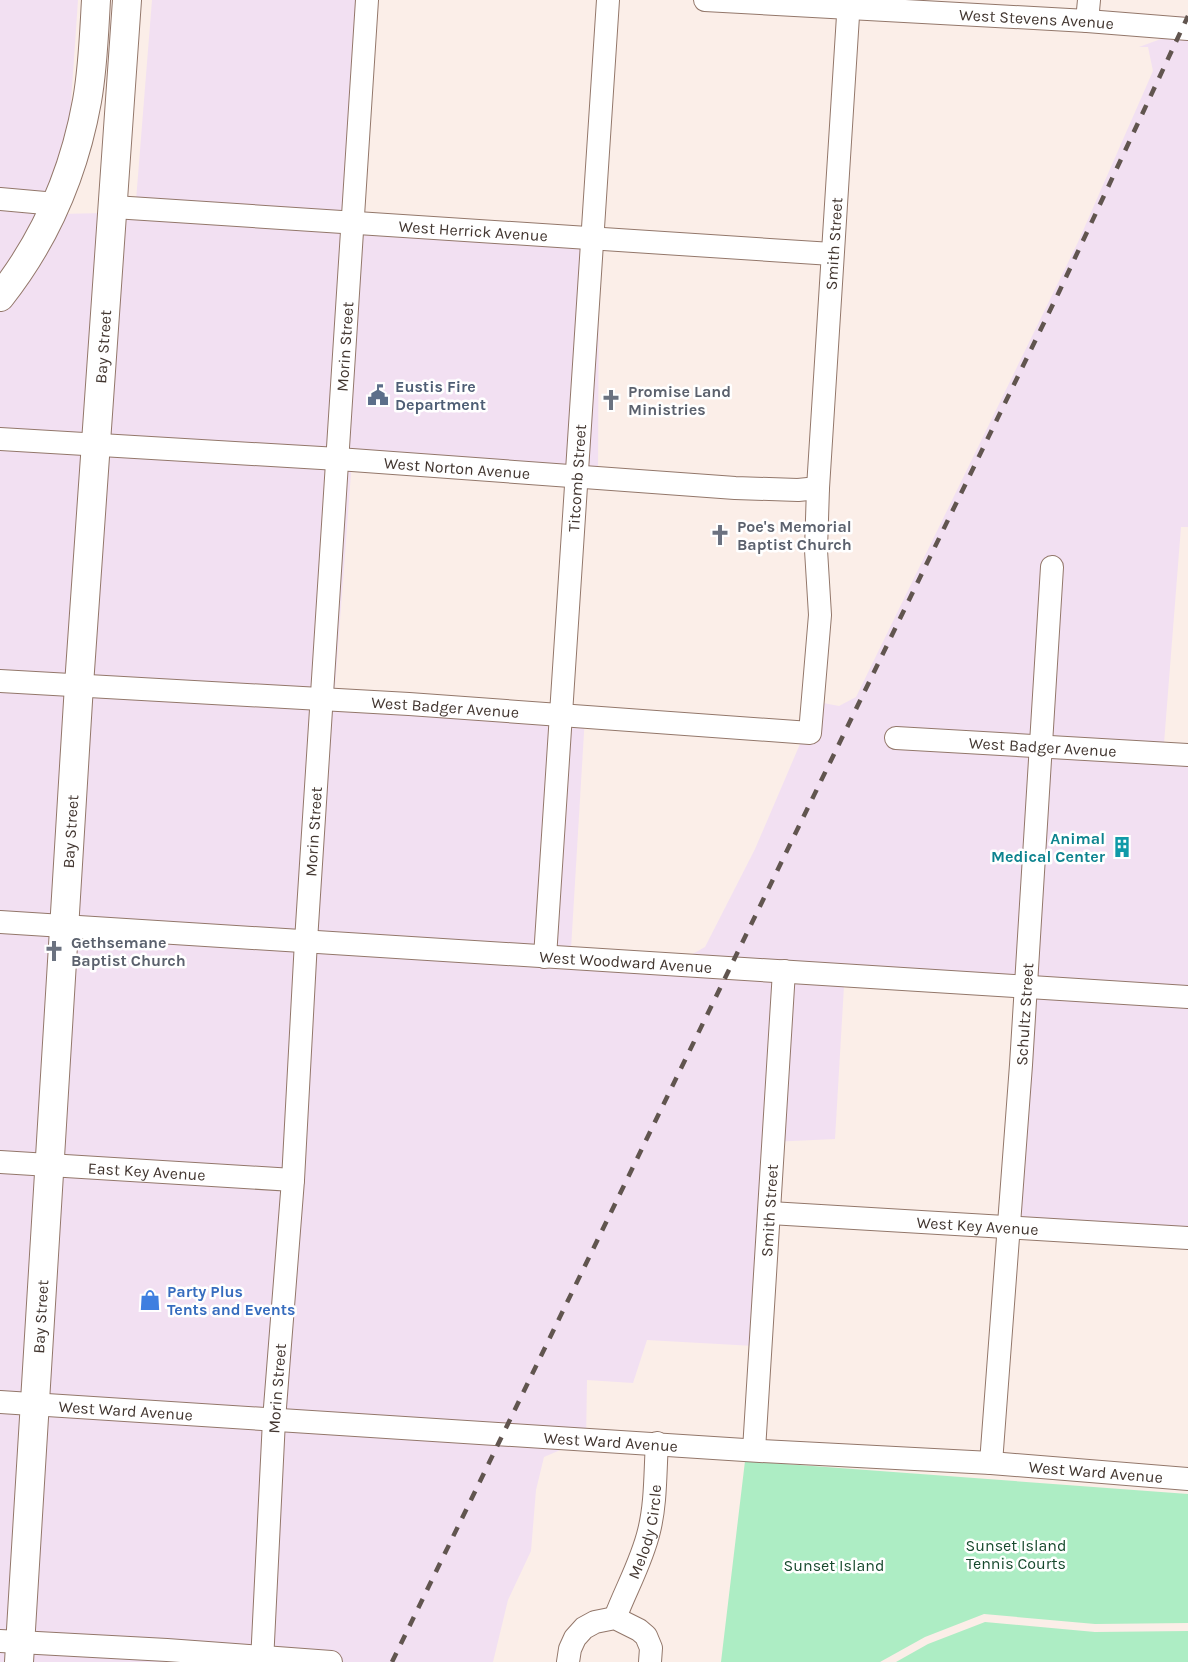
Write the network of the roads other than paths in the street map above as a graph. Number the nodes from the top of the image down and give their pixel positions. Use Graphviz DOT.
graph roads {
  1 [pos="96,0"];
  2 [pos="128,0"];
  3 [pos="367,0"];
  4 [pos="608,0"];
  5 [pos="705,0"];
  6 [pos="849,4"];
  7 [pos="1088,11"];
  8 [pos="1188,29"];
  9 [pos="0,199"];
  10 [pos="56,204"];
  11 [pos="114,207"];
  12 [pos="353,221"];
  13 [pos="591,237"];
  14 [pos="832,254"];
  15 [pos="0,297"];
  16 [pos="0,439"];
  17 [pos="95,445"];
  18 [pos="338,459"];
  19 [pos="576,476"];
  20 [pos="818,488"];
  21 [pos="1052,567"];
  22 [pos="0,681"];
  23 [pos="79,685"];
  24 [pos="321,699"];
  25 [pos="562,716"];
  26 [pos="810,733"];
  27 [pos="896,738"];
  28 [pos="1039,747"];
  29 [pos="1188,755"];
  30 [pos="0,922"];
  31 [pos="64,926"];
  32 [pos="306,941"];
  33 [pos="545,957"];
  34 [pos="784,971"];
  35 [pos="1024,986"];
  36 [pos="1188,997"];
  37 [pos="0,1162"];
  38 [pos="49,1165"];
  39 [pos="292,1180"];
  40 [pos="770,1213"];
  41 [pos="1008,1226"];
  42 [pos="1188,1238"];
  43 [pos="0,1402"];
  44 [pos="35,1404"];
  45 [pos="274,1420"];
  46 [pos="657,1443"];
  47 [pos="754,1450"];
  48 [pos="991,1463"];
  49 [pos="1188,1479"];
  50 [pos="615,1618"];
  51 [pos="13,1649"];
  52 [pos="262,1660"];
  53 [pos="331,1662"];
  54 [pos="568,1662"];
  55 [pos="650,1662"];
  1 -- 10 [label="main road"];
  2 -- 11 [label="main road, Bay Street"];
  3 -- 12 [label="street, Morin Street"];
  4 -- 13 [label="street, Titcomb Street"];
  5 -- 6 [label="street, West Stevens Avenue"];
  6 -- 7 [label="street, West Stevens Avenue"];
  6 -- 14 [label="street, Smith Street"];
  7 -- 8 [label="street, West Stevens Avenue"];
  9 -- 10 [label="street"];
  10 -- 15 [label="main road"];
  11 -- 12 [label="street, West Herrick Avenue"];
  11 -- 17 [label="main road, Bay Street"];
  12 -- 13 [label="street, West Herrick Avenue"];
  12 -- 18 [label="street, Morin Street"];
  13 -- 14 [label="street, West Herrick Avenue"];
  13 -- 19 [label="street, Titcomb Street"];
  14 -- 20 [label="street, Smith Street"];
  16 -- 17 [label="street, West Norton Avenue"];
  17 -- 18 [label="street, West Norton Avenue"];
  17 -- 23 [label="main road, Bay Street"];
  18 -- 19 [label="street, West Norton Avenue"];
  18 -- 24 [label="street, Morin Street"];
  19 -- 20 [label="street, West Norton Avenue"];
  19 -- 25 [label="street, Titcomb Street"];
  20 -- 26 [label="street, Smith Street"];
  21 -- 28 [label="street, Schultz Street"];
  22 -- 23 [label="street, West Badger Avenue"];
  23 -- 24 [label="street, West Badger Avenue"];
  23 -- 31 [label="main road, Bay Street"];
  24 -- 25 [label="street, West Badger Avenue"];
  24 -- 32 [label="street, Morin Street"];
  25 -- 26 [label="street, West Badger Avenue"];
  25 -- 33 [label="street, Titcomb Street"];
  27 -- 28 [label="street, West Badger Avenue"];
  28 -- 29 [label="street, West Badger Avenue"];
  28 -- 35 [label="street, Schultz Street"];
  30 -- 31 [label="street, West Woodward Avenue"];
  31 -- 32 [label="street, West Woodward Avenue"];
  31 -- 38 [label="main road, Bay Street"];
  32 -- 33 [label="street, West Woodward Avenue"];
  32 -- 39 [label="street, Morin Street"];
  33 -- 34 [label="street, West Woodward Avenue"];
  34 -- 35 [label="street, West Woodward Avenue"];
  34 -- 40 [label="street, Smith Street"];
  35 -- 36 [label="street, West Woodward Avenue"];
  35 -- 41 [label="street, Schultz Street"];
  37 -- 38 [label="street, East Key Avenue"];
  38 -- 39 [label="street, East Key Avenue"];
  38 -- 44 [label="main road, Bay Street"];
  39 -- 45 [label="street, Morin Street"];
  40 -- 41 [label="street, West Key Avenue"];
  40 -- 47 [label="street, Smith Street"];
  41 -- 42 [label="street, West Key Avenue"];
  41 -- 48 [label="street, Schultz Street"];
  43 -- 44 [label="street, West Ward Avenue"];
  44 -- 45 [label="street, West Ward Avenue"];
  44 -- 51 [label="main road, Bay Street"];
  45 -- 46 [label="street, West Ward Avenue"];
  45 -- 52 [label="street, Morin Street"];
  46 -- 47 [label="street, West Ward Avenue"];
  46 -- 50 [label="street, Melody Circle"];
  47 -- 48 [label="street, West Ward Avenue"];
  48 -- 49 [label="street, West Ward Avenue"];
  50 -- 54 [label="street"];
  50 -- 55 [label="street"];
  51 -- 52 [label="street"];
  52 -- 53 [label="street"];
}
